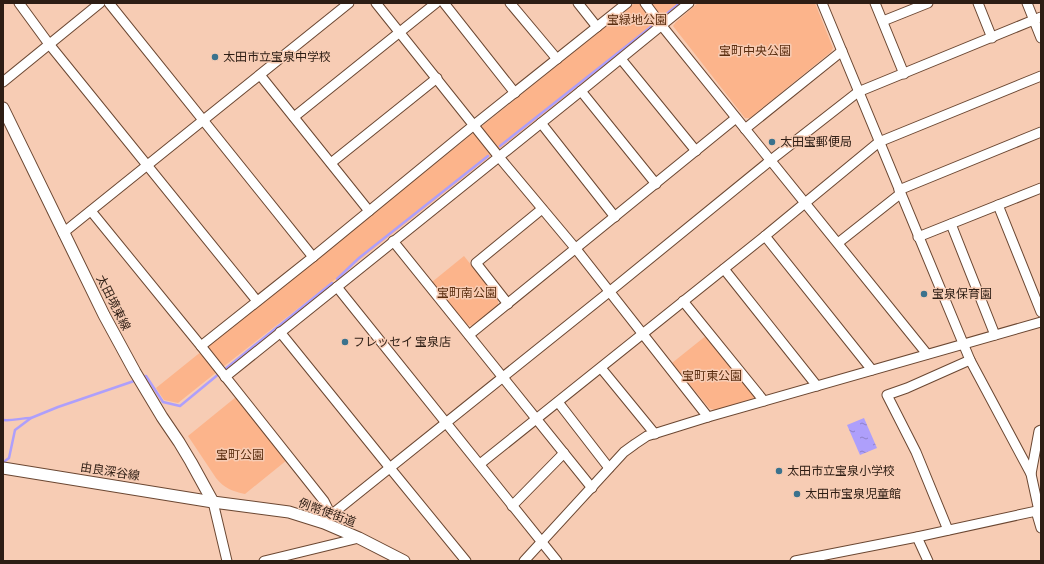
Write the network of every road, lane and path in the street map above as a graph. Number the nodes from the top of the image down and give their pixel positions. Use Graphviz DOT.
graph roads {
  1 [pos="19,3"];
  2 [pos="100,3"];
  3 [pos="109,3"];
  4 [pos="349,3"];
  5 [pos="376,3"];
  6 [pos="436,3"];
  7 [pos="444,3"];
  8 [pos="510,3"];
  9 [pos="578,3"];
  10 [pos="627,3"];
  11 [pos="645,3"];
  12 [pos="690,3"];
  13 [pos="822,3"];
  14 [pos="875,3"];
  15 [pos="928,3"];
  16 [pos="978,3"];
  17 [pos="1027,3"];
  18 [pos="1037,19"];
  19 [pos="883,22"];
  20 [pos="662,26"];
  21 [pos="597,27"];
  22 [pos="399,32"];
  23 [pos="992,38"];
  24 [pos="1041,38"];
  25 [pos="49,44"];
  26 [pos="842,51"];
  27 [pos="557,59"];
  28 [pos="621,59"];
  29 [pos="904,74"];
  30 [pos="260,75"];
  31 [pos="1041,76"];
  32 [pos="437,78"];
  33 [pos="3,82"];
  34 [pos="581,92"];
  35 [pos="858,92"];
  36 [pos="515,93"];
  37 [pos="3,108"];
  38 [pos="294,117"];
  39 [pos="736,118"];
  40 [pos="204,120"];
  41 [pos="541,123"];
  42 [pos="474,125"];
  43 [pos="745,129"];
  44 [pos="1041,132"];
  45 [pos="879,142"];
  46 [pos="696,152"];
  47 [pos="499,157"];
  48 [pos="771,160"];
  49 [pos="330,163"];
  50 [pos="147,165"];
  51 [pos="656,184"];
  52 [pos="1041,188"];
  53 [pos="900,192"];
  54 [pos="806,203"];
  55 [pos="998,205"];
  56 [pos="542,209"];
  57 [pos="91,211"];
  58 [pos="369,211"];
  59 [pos="615,217"];
  60 [pos="951,224"];
  61 [pos="63,233"];
  62 [pos="765,236"];
  63 [pos="918,237"];
  64 [pos="393,241"];
  65 [pos="838,243"];
  66 [pos="576,249"];
  67 [pos="313,257"];
  68 [pos="724,269"];
  69 [pos="337,286"];
  70 [pos="609,292"];
  71 [pos="257,301"];
  72 [pos="683,302"];
  73 [pos="508,304"];
  74 [pos="1041,312"];
  75 [pos="1041,322"];
  76 [pos="280,332"];
  77 [pos="643,334"];
  78 [pos="469,335"];
  79 [pos="995,335"];
  80 [pos="962,344"];
  81 [pos="201,346"];
  82 [pos="927,354"];
  83 [pos="970,360"];
  84 [pos="601,368"];
  85 [pos="872,370"];
  86 [pos="225,377"];
  87 [pos="503,378"];
  88 [pos="817,386"];
  89 [pos="764,401"];
  90 [pos="558,402"];
  91 [pos="708,417"];
  92 [pos="537,419"];
  93 [pos="446,423"];
  94 [pos="1041,430"];
  95 [pos="655,434"];
  96 [pos="564,453"];
  97 [pos="480,464"];
  98 [pos="3,468"];
  99 [pos="390,468"];
  100 [pos="609,468"];
  101 [pos="1031,474"];
  102 [pos="592,488"];
  103 [pos="213,502"];
  104 [pos="512,506"];
  105 [pos="1039,511"];
  106 [pos="328,519"];
  107 [pos="1041,528"];
  108 [pos="948,530"];
  109 [pos="916,537"];
  110 [pos="359,538"];
  111 [pos="541,542"];
  112 [pos="227,561"];
  113 [pos="264,561"];
  114 [pos="404,561"];
  115 [pos="466,561"];
  116 [pos="524,561"];
  117 [pos="557,561"];
  118 [pos="795,561"];
  119 [pos="928,561"];
  1 -- 25 [label="street"];
  2 -- 25 [label="street"];
  3 -- 40 [label="street"];
  4 -- 30 [label="street"];
  5 -- 22 [label="street"];
  6 -- 22 [label="street"];
  7 -- 36 [label="street"];
  8 -- 27 [label="street"];
  9 -- 21 [label="street"];
  10 -- 21 [label="street"];
  11 -- 20 [label="street"];
  12 -- 20 [label="street"];
  13 -- 26 [label="street"];
  14 -- 19 [label="street"];
  15 -- 19 [label="street"];
  16 -- 23 [label="street"];
  17 -- 18 [label="street"];
  18 -- 23 [label="street"];
  18 -- 24 [label="street"];
  19 -- 29 [label="street"];
  20 -- 28 [label="street"];
  20 -- 39 [label="street"];
  21 -- 27 [label="street"];
  22 -- 32 [label="street"];
  22 -- 38 [label="street"];
  23 -- 29 [label="street"];
  25 -- 33 [label="street"];
  25 -- 50 [label="street"];
  26 -- 35 [label="street"];
  26 -- 43 [label="street"];
  27 -- 36 [label="street"];
  28 -- 34 [label="street"];
  28 -- 46 [label="street"];
  29 -- 35 [label="street"];
  30 -- 38 [label="street"];
  30 -- 40 [label="street"];
  31 -- 45 [label="street"];
  32 -- 42 [label="street"];
  32 -- 49 [label="street"];
  34 -- 41 [label="street"];
  34 -- 51 [label="street"];
  35 -- 45 [label="street"];
  35 -- 48 [label="street"];
  36 -- 42 [label="street"];
  37 -- 61 [label="main road, 太田境東線"];
  38 -- 49 [label="street"];
  39 -- 43 [label="street"];
  39 -- 46 [label="street"];
  40 -- 50 [label="street"];
  40 -- 67 [label="street"];
  41 -- 47 [label="street"];
  41 -- 59 [label="street"];
  42 -- 47 [label="street"];
  42 -- 58 [label="street"];
  43 -- 48 [label="street"];
  44 -- 53 [label="street"];
  45 -- 53 [label="street"];
  45 -- 54 [label="street"];
  46 -- 51 [label="street"];
  47 -- 56 [label="street"];
  47 -- 64 [label="street"];
  48 -- 54 [label="street"];
  48 -- 70 [label="street"];
  49 -- 58 [label="street"];
  50 -- 57 [label="street"];
  50 -- 71 [label="street"];
  51 -- 59 [label="street"];
  52 -- 55 [label="street"];
  53 -- 63 [label="street"];
  53 -- 65 [label="street"];
  54 -- 62 [label="street"];
  54 -- 65 [label="street"];
  55 -- 60 [label="street"];
  55 -- 74 [label="street"];
  56 -- 66 [label="street"];
  56 -- 73 [label="street"];
  57 -- 61 [label="street"];
  57 -- 81 [label="street"];
  58 -- 67 [label="street"];
  59 -- 66 [label="street"];
  60 -- 63 [label="street"];
  60 -- 79 [label="street"];
  61 -- 103 [label="main road, 太田境東線"];
  62 -- 68 [label="street"];
  62 -- 85 [label="street"];
  63 -- 80 [label="street"];
  64 -- 69 [label="street"];
  64 -- 78 [label="street"];
  65 -- 82 [label="street"];
  66 -- 70 [label="street"];
  66 -- 73 [label="street"];
  67 -- 71 [label="street"];
  68 -- 72 [label="street"];
  68 -- 88 [label="street"];
  69 -- 76 [label="street"];
  69 -- 93 [label="street"];
  70 -- 77 [label="street"];
  70 -- 87 [label="street"];
  71 -- 81 [label="street"];
  72 -- 77 [label="street"];
  72 -- 89 [label="street"];
  73 -- 78 [label="street"];
  75 -- 79 [label="street"];
  76 -- 86 [label="street"];
  76 -- 99 [label="street"];
  77 -- 84 [label="street"];
  77 -- 91 [label="street"];
  78 -- 87 [label="street"];
  79 -- 80 [label="street"];
  80 -- 82 [label="street"];
  80 -- 83 [label="street"];
  81 -- 86 [label="street"];
  82 -- 85 [label="street"];
  83 -- 101 [label="street"];
  83 -- 108 [label="street"];
  84 -- 90 [label="street"];
  84 -- 95 [label="street"];
  85 -- 88 [label="street"];
  86 -- 106 [label="street"];
  87 -- 92 [label="street"];
  87 -- 93 [label="street"];
  88 -- 89 [label="street"];
  89 -- 91 [label="street"];
  90 -- 92 [label="street"];
  90 -- 100 [label="street"];
  91 -- 95 [label="street"];
  92 -- 96 [label="street"];
  92 -- 97 [label="street"];
  93 -- 97 [label="street"];
  93 -- 99 [label="street"];
  94 -- 101 [label="street"];
  95 -- 100 [label="street"];
  96 -- 102 [label="street"];
  96 -- 104 [label="street"];
  97 -- 104 [label="street"];
  98 -- 103 [label="main road, 由良深谷線"];
  99 -- 106 [label="street"];
  99 -- 115 [label="street"];
  100 -- 102 [label="street"];
  101 -- 105 [label="street"];
  102 -- 111 [label="street"];
  103 -- 106 [label="main road, 例幣使街道"];
  103 -- 112 [label="street"];
  104 -- 111 [label="street"];
  105 -- 107 [label="street"];
  105 -- 108 [label="street"];
  106 -- 110 [label="main road, 例幣使街道"];
  108 -- 109 [label="street"];
  109 -- 118 [label="street"];
  109 -- 119 [label="street"];
  110 -- 113 [label="street"];
  110 -- 114 [label="main road, 例幣使街道"];
  111 -- 116 [label="street"];
  111 -- 117 [label="street"];
}
